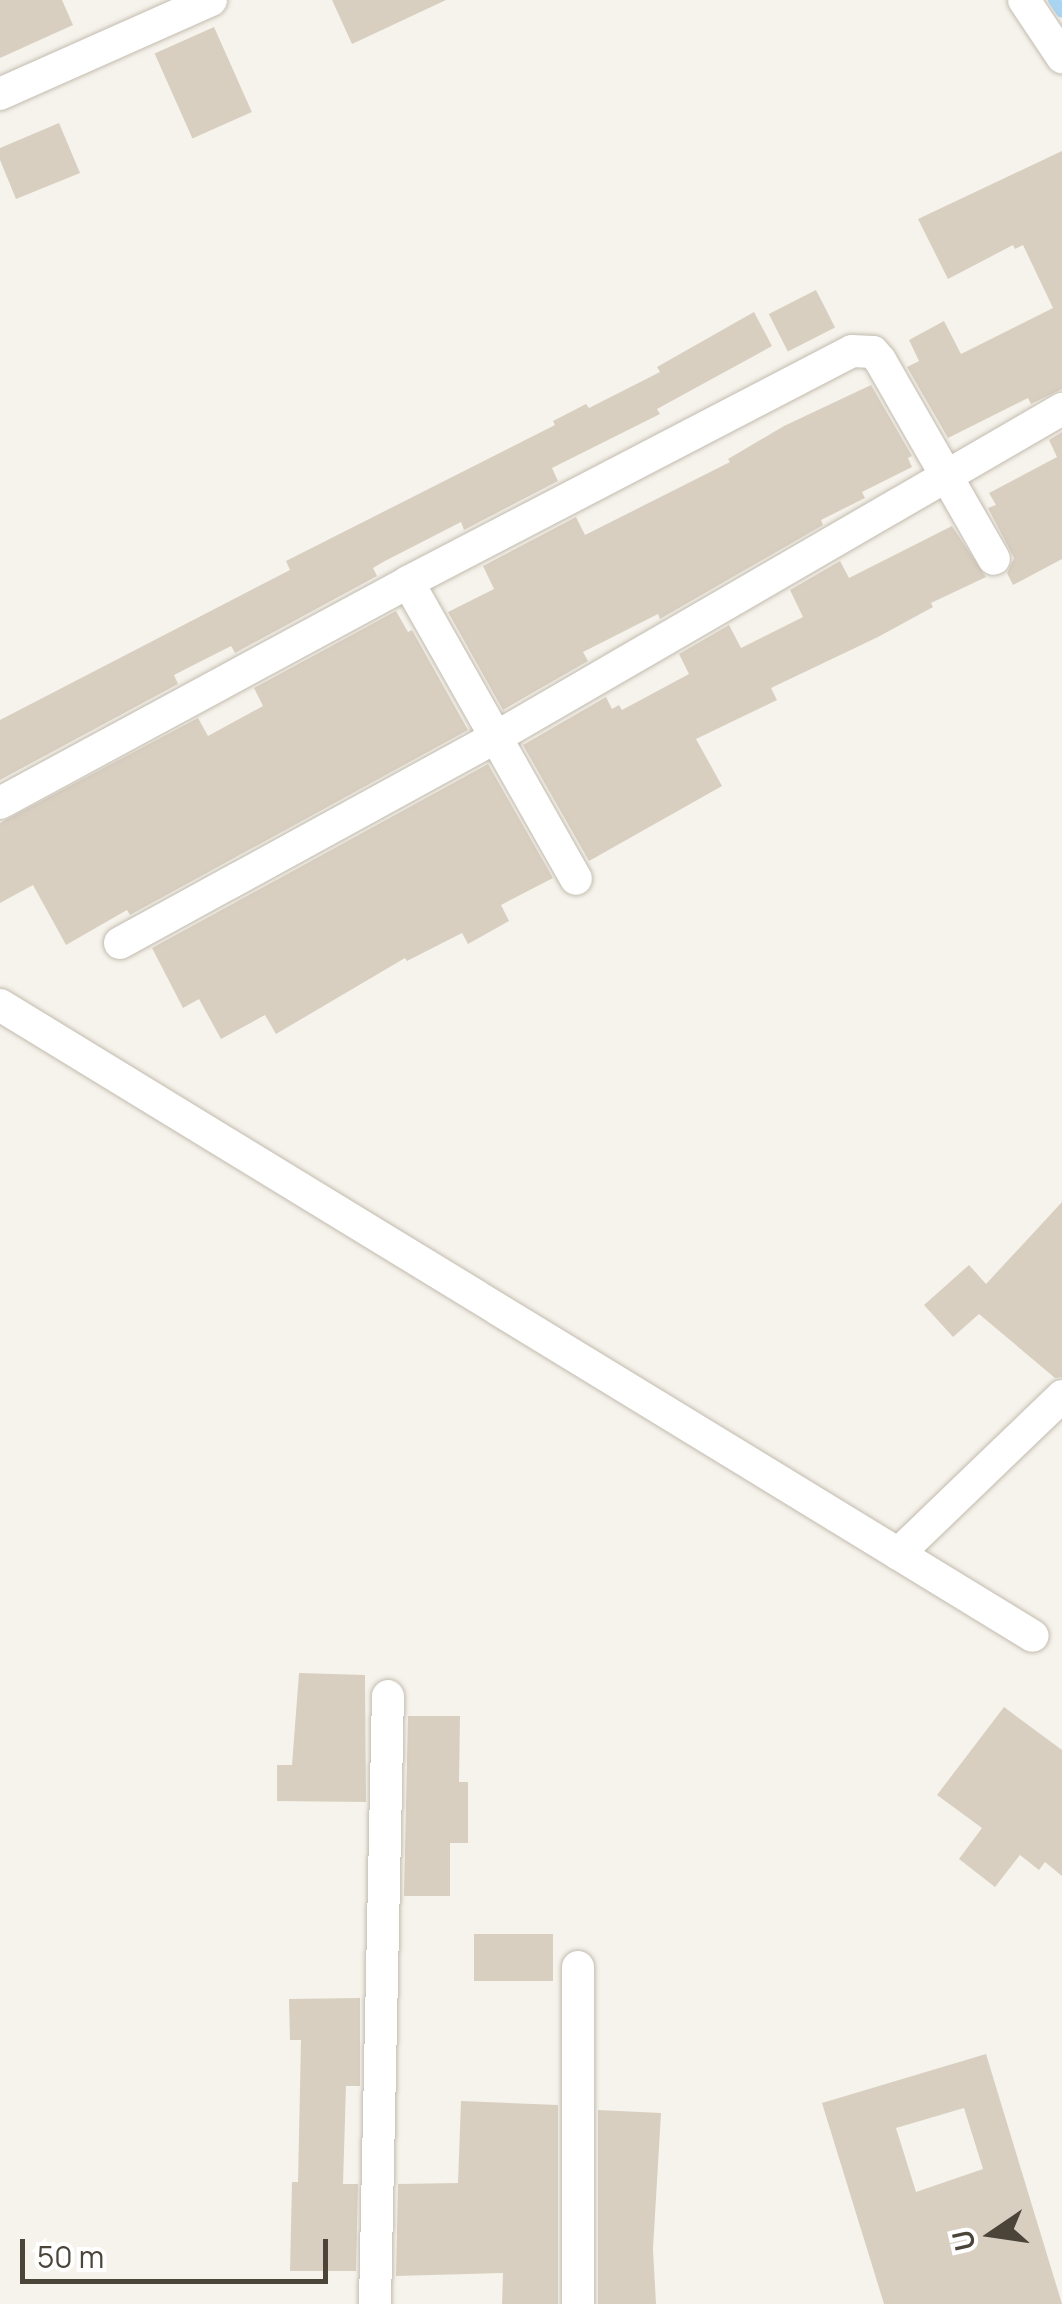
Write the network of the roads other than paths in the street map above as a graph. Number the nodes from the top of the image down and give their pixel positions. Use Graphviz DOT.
graph roads {
  1 [pos="210,0"];
  2 [pos="1024,0"];
  3 [pos="1062,57"];
  4 [pos="0,94"];
  5 [pos="1062,409"];
  6 [pos="949,476"];
  7 [pos="994,559"];
  8 [pos="408,582"];
  9 [pos="493,739"];
  10 [pos="0,803"];
  11 [pos="576,879"];
  12 [pos="120,943"];
  13 [pos="0,1006"];
  14 [pos="1062,1396"];
  15 [pos="898,1554"];
  16 [pos="1033,1636"];
  17 [pos="388,1696"];
  18 [pos="578,1967"];
  19 [pos="375,2304"];
  20 [pos="578,2304"];
  1 -- 4 [label="street"];
  2 -- 3 [label="street"];
  5 -- 6 [label="street"];
  6 -- 7 [label="street"];
  6 -- 8 [label="street"];
  6 -- 9 [label="street"];
  8 -- 9 [label="street"];
  8 -- 10 [label="street"];
  9 -- 11 [label="street"];
  9 -- 12 [label="street"];
  13 -- 15 [label="street"];
  14 -- 15 [label="street"];
  15 -- 16 [label="street"];
  17 -- 19 [label="street"];
  18 -- 20 [label="street"];
}
